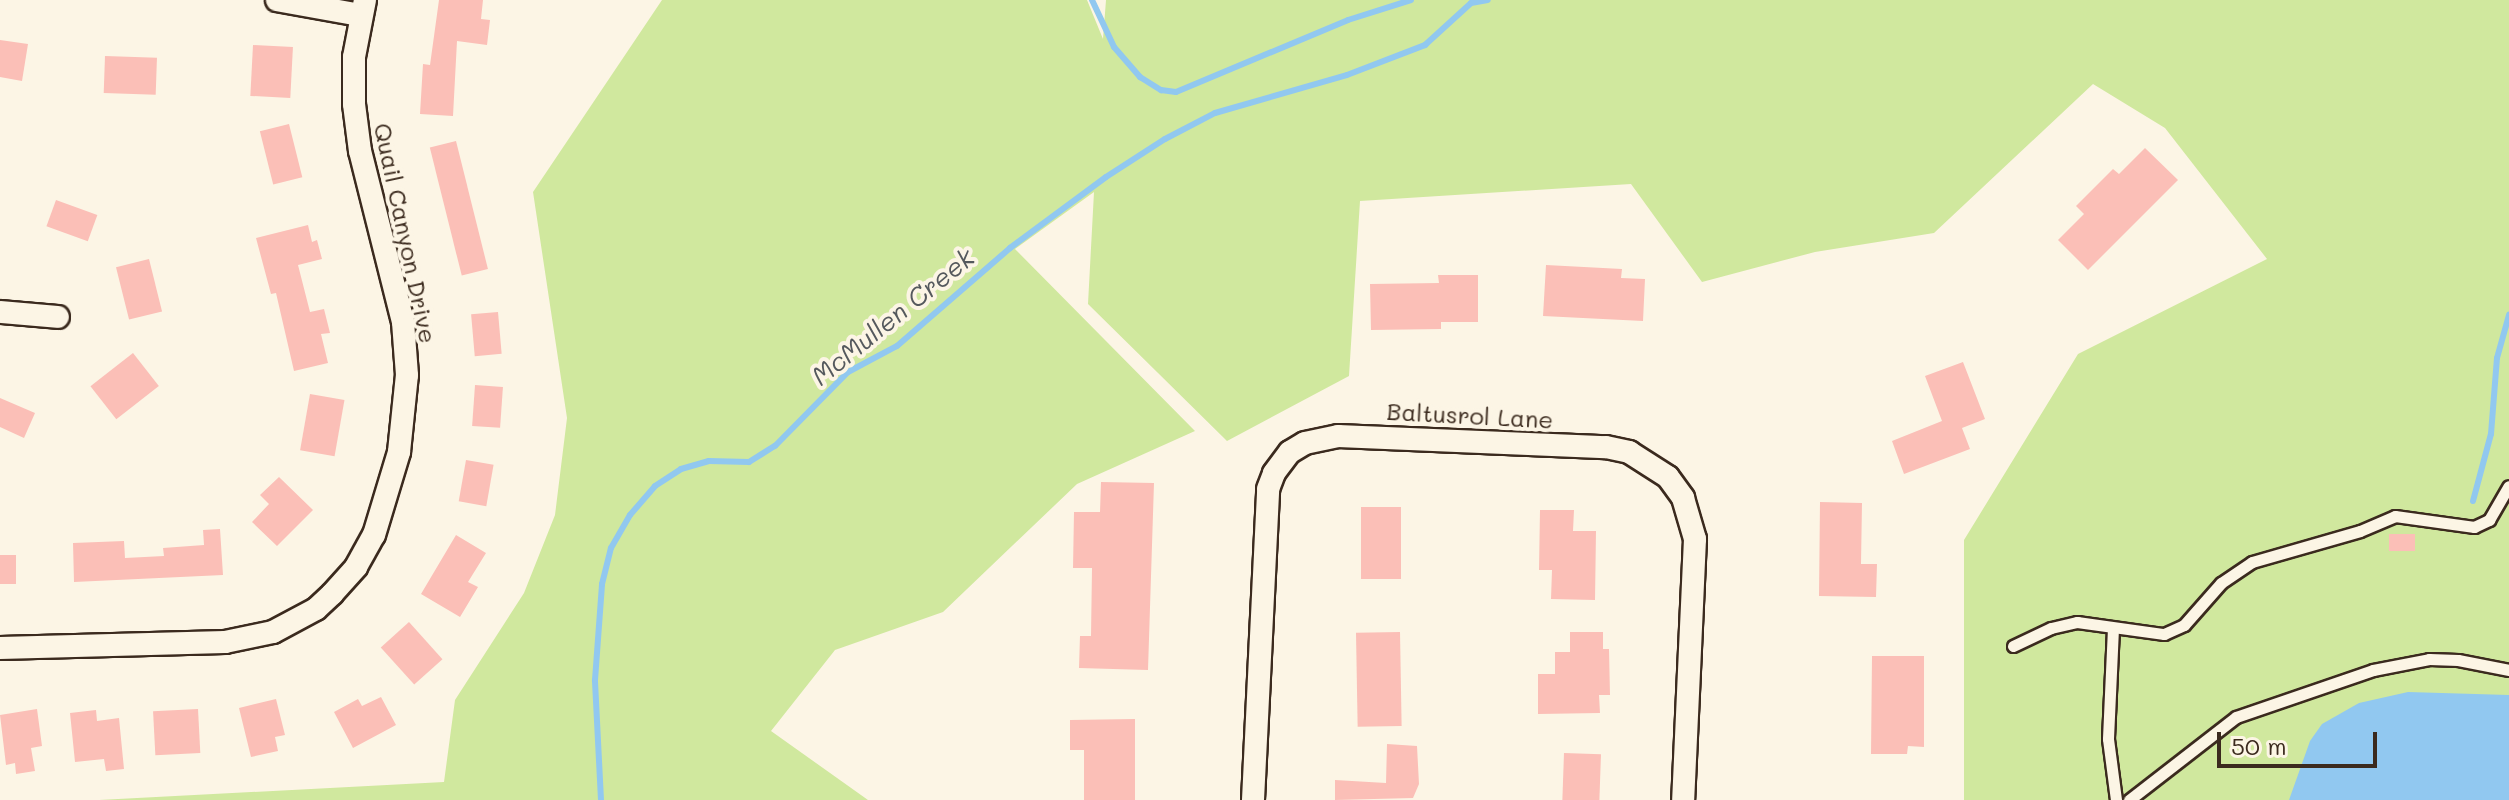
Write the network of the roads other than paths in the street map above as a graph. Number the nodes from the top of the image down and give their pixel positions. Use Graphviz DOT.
graph roads {
  1 [pos="277,0"];
  2 [pos="362,8"];
  3 [pos="0,312"];
  4 [pos="58,317"];
  5 [pos="2509,486"];
  6 [pos="2113,628"];
  7 [pos="2013,646"];
  8 [pos="0,648"];
  9 [pos="2509,670"];
  10 [pos="1253,800"];
  11 [pos="1683,800"];
  12 [pos="2116,800"];
  13 [pos="2129,800"];
  1 -- 2 [label="street"];
  2 -- 8 [label="street, Quail Canyon Drive"];
  3 -- 4 [label="street"];
  5 -- 6 [label="lane"];
  6 -- 7 [label="lane"];
  6 -- 12 [label="lane"];
  9 -- 13 [label="lane"];
  10 -- 11 [label="street, Baltusrol Lane"];
}
